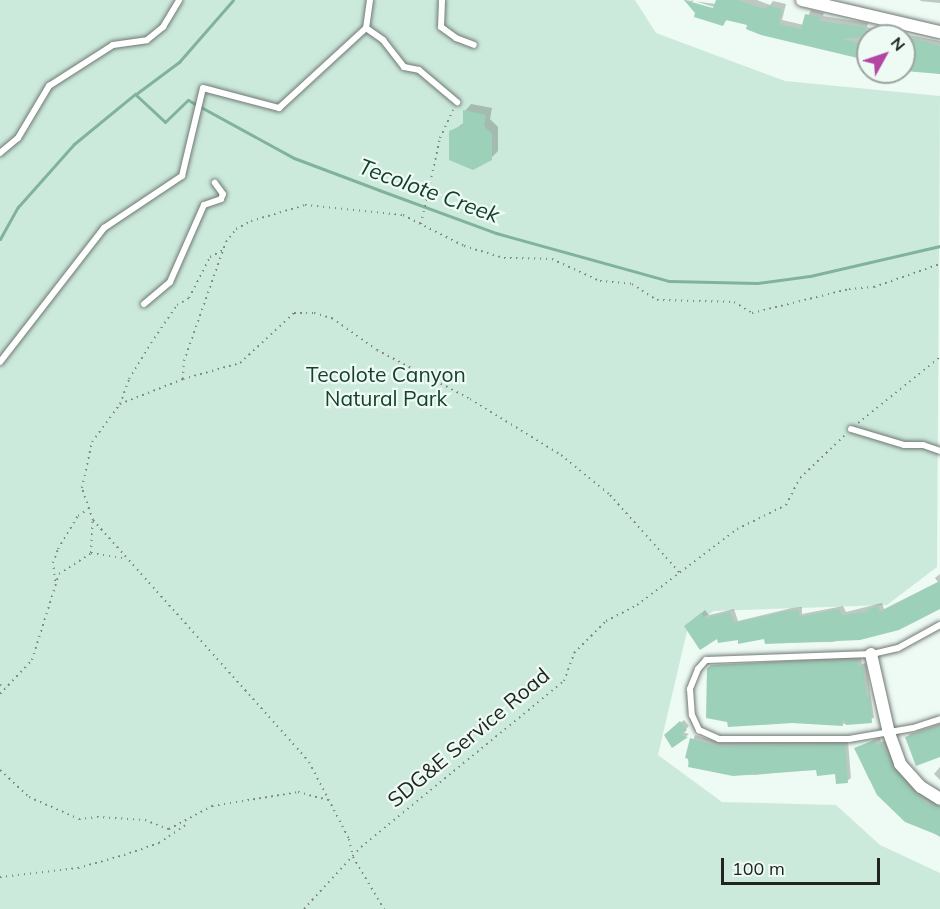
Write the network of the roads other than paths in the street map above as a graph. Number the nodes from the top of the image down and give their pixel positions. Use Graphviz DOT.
graph roads {
  1 [pos="179,0"];
  2 [pos="442,0"];
  3 [pos="802,0"];
  4 [pos="372,1"];
  5 [pos="366,28"];
  6 [pos="940,32"];
  7 [pos="474,45"];
  8 [pos="457,102"];
  9 [pos="0,153"];
  10 [pos="215,183"];
  11 [pos="144,304"];
  12 [pos="0,362"];
  13 [pos="851,429"];
  14 [pos="940,451"];
  15 [pos="940,626"];
  16 [pos="871,654"];
  17 [pos="940,719"];
  18 [pos="889,733"];
  19 [pos="940,799"];
  1 -- 9 [label="lane"];
  2 -- 7 [label="lane"];
  3 -- 6 [label="street"];
  4 -- 5 [label="lane"];
  5 -- 8 [label="lane"];
  5 -- 12 [label="lane"];
  10 -- 11 [label="lane"];
  13 -- 14 [label="lane"];
  15 -- 16 [label="lane"];
  16 -- 18 [label="street"];
  16 -- 18 [label="lane"];
  17 -- 18 [label="lane"];
  18 -- 19 [label="street"];
}
